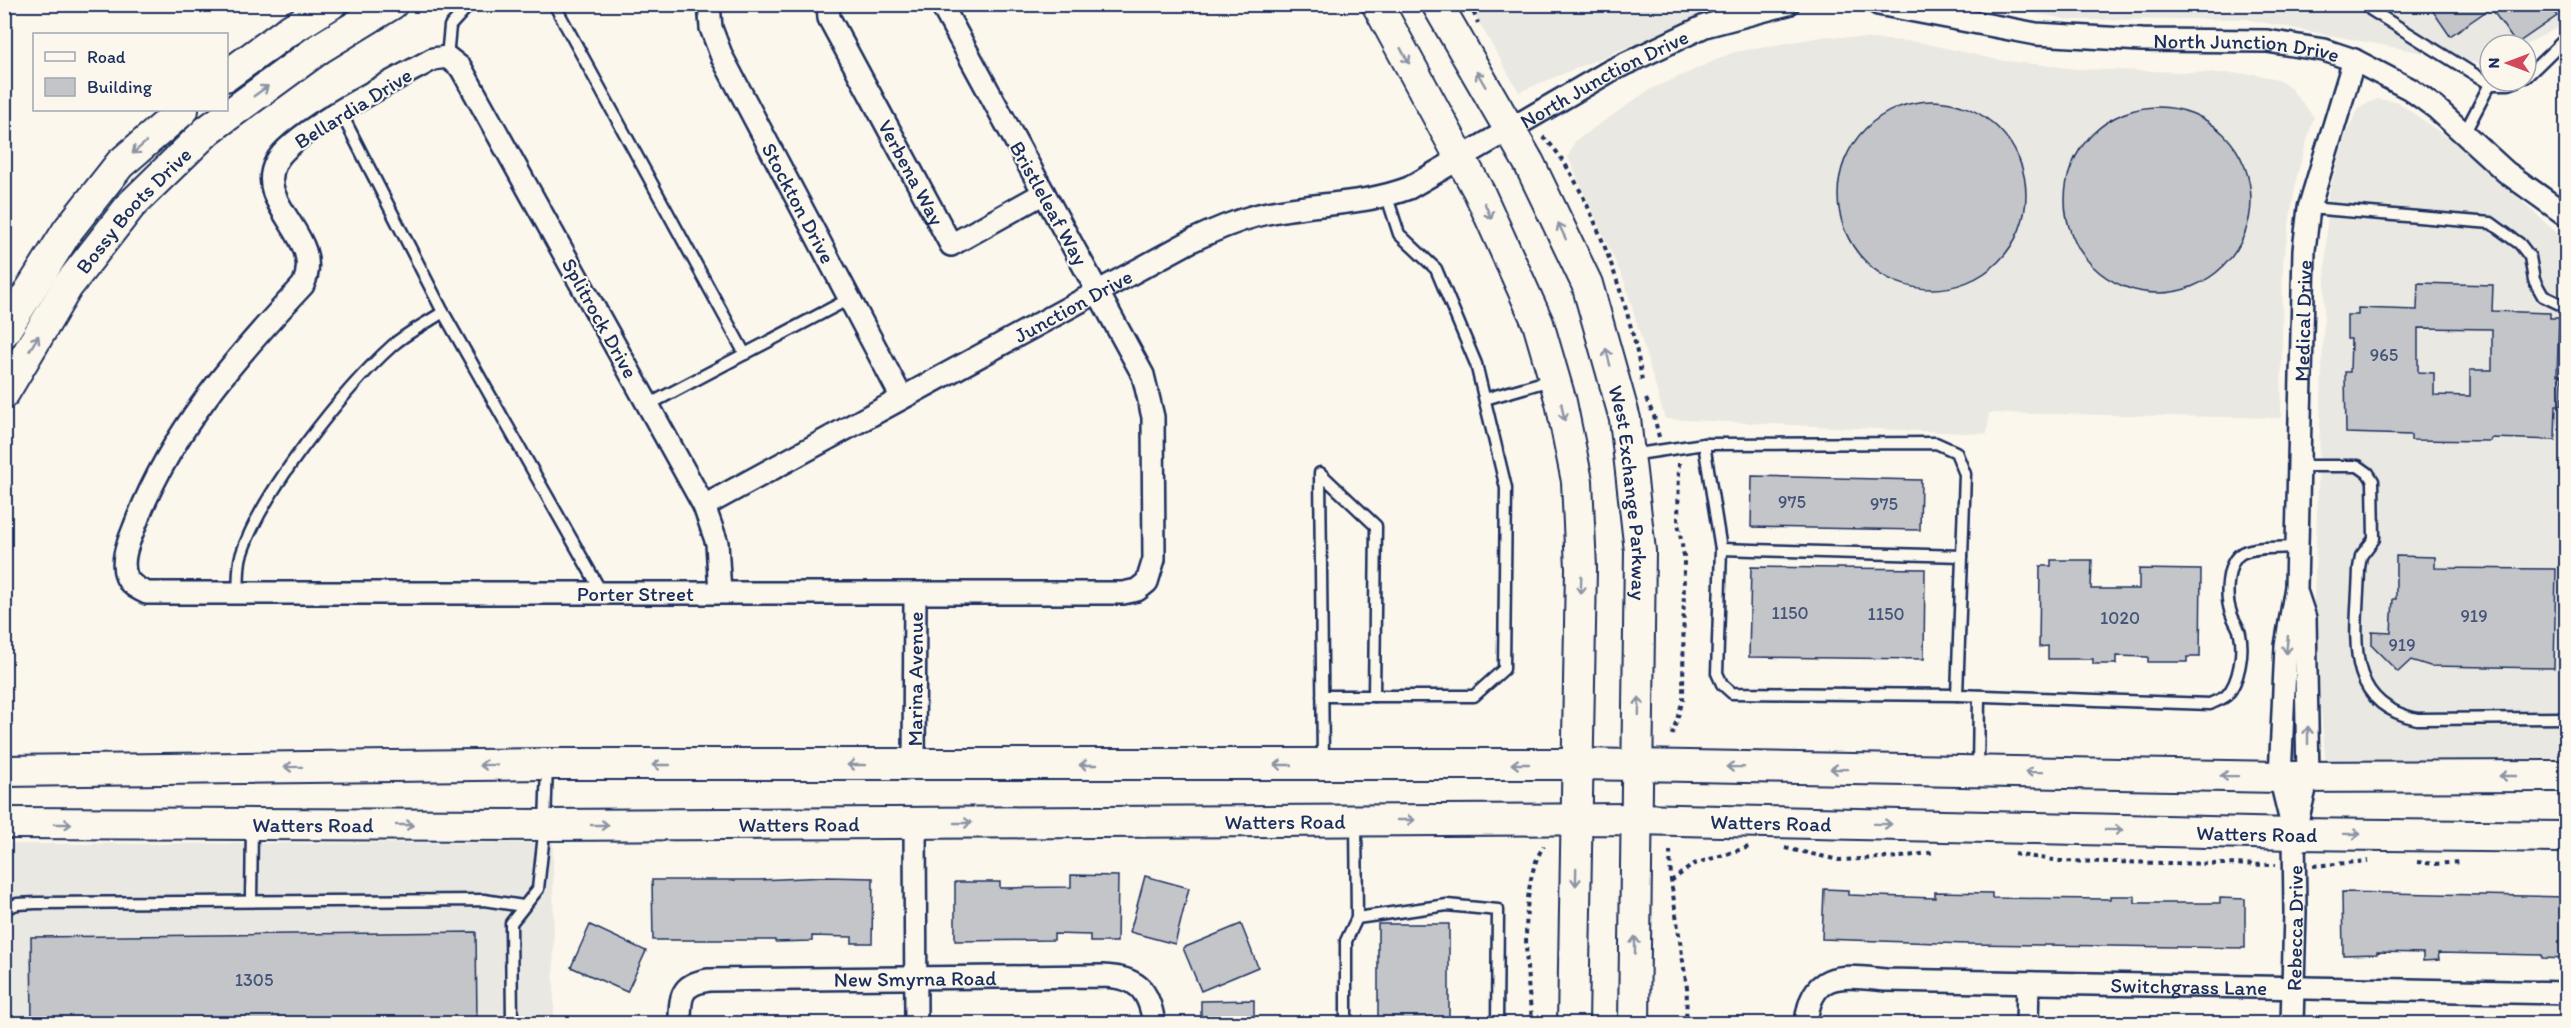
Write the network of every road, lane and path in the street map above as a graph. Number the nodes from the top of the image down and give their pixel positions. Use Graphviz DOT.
graph roads {
  1 [pos="331,4"];
  2 [pos="392,4"];
  3 [pos="470,4"];
  4 [pos="554,4"];
  5 [pos="708,4"];
  6 [pos="828,4"];
  7 [pos="941,4"];
  8 [pos="1377,4"];
  9 [pos="1437,4"];
  10 [pos="1788,4"];
  11 [pos="1878,4"];
  12 [pos="2367,4"];
  13 [pos="2566,38"];
  14 [pos="447,57"];
  15 [pos="2354,60"];
  16 [pos="2538,65"];
  17 [pos="228,75"];
  18 [pos="2478,76"];
  19 [pos="2485,93"];
  20 [pos="228,104"];
  21 [pos="182,111"];
  22 [pos="216,111"];
  23 [pos="340,111"];
  24 [pos="201,120"];
  25 [pos="1510,129"];
  26 [pos="2464,134"];
  27 [pos="1461,159"];
  28 [pos="1044,193"];
  29 [pos="1387,197"];
  30 [pos="2309,208"];
  31 [pos="2566,215"];
  32 [pos="1098,291"];
  33 [pos="849,298"];
  34 [pos="2566,307"];
  35 [pos="443,312"];
  36 [pos="4,332"];
  37 [pos="745,354"];
  38 [pos="1554,379"];
  39 [pos="4,393"];
  40 [pos="902,398"];
  41 [pos="1485,399"];
  42 [pos="648,405"];
  43 [pos="1704,444"];
  44 [pos="1630,455"];
  45 [pos="2298,466"];
  46 [pos="704,506"];
  47 [pos="2296,547"];
  48 [pos="1720,549"];
  49 [pos="1684,556"];
  50 [pos="1962,556"];
  51 [pos="127,578"];
  52 [pos="1146,582"];
  53 [pos="238,593"];
  54 [pos="602,593"];
  55 [pos="720,593"];
  56 [pos="915,593"];
  57 [pos="1957,695"];
  58 [pos="1322,696"];
  59 [pos="1374,696"];
  60 [pos="1979,696"];
  61 [pos="2566,718"];
  62 [pos="1672,735"];
  63 [pos="1578,764"];
  64 [pos="547,765"];
  65 [pos="915,765"];
  66 [pos="1323,765"];
  67 [pos="1638,765"];
  68 [pos="4,771"];
  69 [pos="1978,771"];
  70 [pos="2566,776"];
  71 [pos="2294,777"];
  72 [pos="1578,819"];
  73 [pos="1636,819"];
  74 [pos="1356,820"];
  75 [pos="4,823"];
  76 [pos="915,823"];
  77 [pos="252,824"];
  78 [pos="545,825"];
  79 [pos="2294,834"];
  80 [pos="2566,837"];
  81 [pos="1544,846"];
  82 [pos="1758,846"];
  83 [pos="1779,846"];
  84 [pos="1670,851"];
  85 [pos="1941,851"];
  86 [pos="2003,852"];
  87 [pos="2377,860"];
  88 [pos="2468,860"];
  89 [pos="2415,861"];
  90 [pos="2294,866"];
  91 [pos="1671,881"];
  92 [pos="251,902"];
  93 [pos="523,906"];
  94 [pos="4,909"];
  95 [pos="1358,918"];
  96 [pos="916,978"];
  97 [pos="2028,983"];
  98 [pos="2293,987"];
  99 [pos="2566,993"];
  100 [pos="512,1023"];
  101 [pos="680,1023"];
  102 [pos="916,1023"];
  103 [pos="1154,1023"];
  104 [pos="1346,1023"];
  105 [pos="1497,1023"];
  106 [pos="1533,1023"];
  107 [pos="1573,1023"];
  108 [pos="1634,1023"];
  109 [pos="1686,1023"];
  110 [pos="1806,1023"];
  111 [pos="2027,1023"];
  112 [pos="2292,1023"];
  1 -- 17 [label="main road"];
  20 -- 2 [label="main road, Bossy Boots Drive, one-way"];
  3 -- 14 [label="lane"];
  4 -- 37 [label="lane"];
  5 -- 33 [label="street, Stockton Drive"];
  6 -- 28 [label="street, Verbena Way"];
  7 -- 28 [label="street, Bristleleaf Way"];
  8 -- 27 [label="main road, one-way"];
  25 -- 9 [label="main road, West Exchange Parkway, one-way"];
  10 -- 25 [label="street, North Junction Drive"];
  11 -- 15 [label="street, North Junction Drive"];
  12 -- 18 [label="lane"];
  13 -- 16 [label="lane"];
  14 -- 23 [label="street, Bellardia Drive"];
  14 -- 42 [label="street, Splitrock Drive"];
  15 -- 26 [label="street, North Junction Drive"];
  15 -- 30 [label="street, Medical Drive"];
  19 -- 26 [label="lane"];
  21 -- 36 [label="main road, Bossy Boots Drive, one-way"];
  24 -- 22 [label="main road, Bossy Boots Drive, one-way"];
  23 -- 35 [label="lane"];
  23 -- 51 [label="street, Bellardia Drive"];
  39 -- 24 [label="main road, Bossy Boots Drive, one-way"];
  25 -- 27 [label="street, North Junction Drive"];
  44 -- 25 [label="main road, West Exchange Parkway, one-way"];
  26 -- 31 [label="street, North Junction Drive"];
  27 -- 29 [label="street, Junction Drive"];
  27 -- 38 [label="main road, one-way"];
  28 -- 32 [label="street, Bristleleaf Way"];
  29 -- 32 [label="street, Junction Drive"];
  29 -- 41 [label="lane"];
  30 -- 34 [label="lane"];
  30 -- 45 [label="street, Medical Drive"];
  32 -- 40 [label="street, Junction Drive"];
  32 -- 52 [label="street, Bristleleaf Way"];
  33 -- 37 [label="lane"];
  33 -- 40 [label="street, Stockton Drive"];
  35 -- 53 [label="lane"];
  35 -- 54 [label="lane"];
  37 -- 42 [label="lane"];
  38 -- 41 [label="lane"];
  38 -- 63 [label="main road, one-way"];
  40 -- 46 [label="street, Junction Drive"];
  41 -- 59 [label="lane"];
  42 -- 46 [label="street, Splitrock Drive"];
  43 -- 44 [label="lane"];
  43 -- 48 [label="lane"];
  43 -- 50 [label="lane"];
  67 -- 44 [label="main road, West Exchange Parkway, one-way"];
  45 -- 47 [label="street, Medical Drive"];
  45 -- 61 [label="lane"];
  46 -- 55 [label="street, Splitrock Drive"];
  47 -- 60 [label="lane"];
  47 -- 71 [label="street, Medical Drive"];
  48 -- 50 [label="lane"];
  48 -- 57 [label="lane"];
  49 -- 62 [label="path"];
  50 -- 57 [label="lane"];
  51 -- 53 [label="street, Porter Street"];
  52 -- 56 [label="street, Porter Street"];
  53 -- 54 [label="street, Porter Street"];
  54 -- 55 [label="street, Porter Street"];
  55 -- 56 [label="street, Porter Street"];
  56 -- 65 [label="street, Marina Avenue"];
  57 -- 60 [label="lane"];
  58 -- 59 [label="lane"];
  58 -- 59 [label="lane"];
  58 -- 66 [label="lane"];
  60 -- 69 [label="lane"];
  63 -- 66 [label="main road, one-way"];
  63 -- 67 [label="main road"];
  63 -- 72 [label="main road"];
  65 -- 64 [label="main road, one-way"];
  64 -- 68 [label="main road, one-way"];
  64 -- 78 [label="lane"];
  66 -- 65 [label="main road, one-way"];
  69 -- 67 [label="main road, one-way"];
  67 -- 73 [label="main road, West Exchange Parkway"];
  71 -- 69 [label="main road, one-way"];
  70 -- 71 [label="main road, one-way"];
  71 -- 79 [label="street, Medical Drive"];
  72 -- 73 [label="main road, Watters Road"];
  74 -- 72 [label="main road, Watters Road, one-way"];
  72 -- 107 [label="main road, one-way"];
  73 -- 79 [label="main road, Watters Road, one-way"];
  108 -- 73 [label="main road, West Exchange Parkway, one-way"];
  76 -- 74 [label="main road, Watters Road, one-way"];
  74 -- 95 [label="lane"];
  75 -- 77 [label="main road, Watters Road, one-way"];
  78 -- 76 [label="main road, Watters Road, one-way"];
  76 -- 96 [label="street"];
  77 -- 78 [label="main road, Watters Road, one-way"];
  77 -- 92 [label="lane"];
  78 -- 93 [label="lane"];
  79 -- 80 [label="main road, Watters Road, one-way"];
  79 -- 90 [label="street, Rebecca Drive"];
  81 -- 106 [label="path"];
  82 -- 91 [label="path"];
  83 -- 85 [label="path"];
  84 -- 91 [label="path"];
  86 -- 90 [label="path"];
  87 -- 90 [label="path"];
  88 -- 89 [label="path"];
  90 -- 98 [label="street, Rebecca Drive"];
  91 -- 109 [label="path"];
  92 -- 93 [label="lane"];
  92 -- 94 [label="lane"];
  93 -- 100 [label="lane"];
  95 -- 104 [label="lane"];
  95 -- 105 [label="lane"];
  96 -- 101 [label="street, New Smyrna Road"];
  96 -- 102 [label="street"];
  96 -- 103 [label="street, New Smyrna Road"];
  97 -- 98 [label="street, Switchgrass Lane"];
  97 -- 110 [label="street, Switchgrass Lane"];
  97 -- 111 [label="street"];
  98 -- 99 [label="street, Switchgrass Lane"];
  98 -- 112 [label="street, Rebecca Drive"];
}
